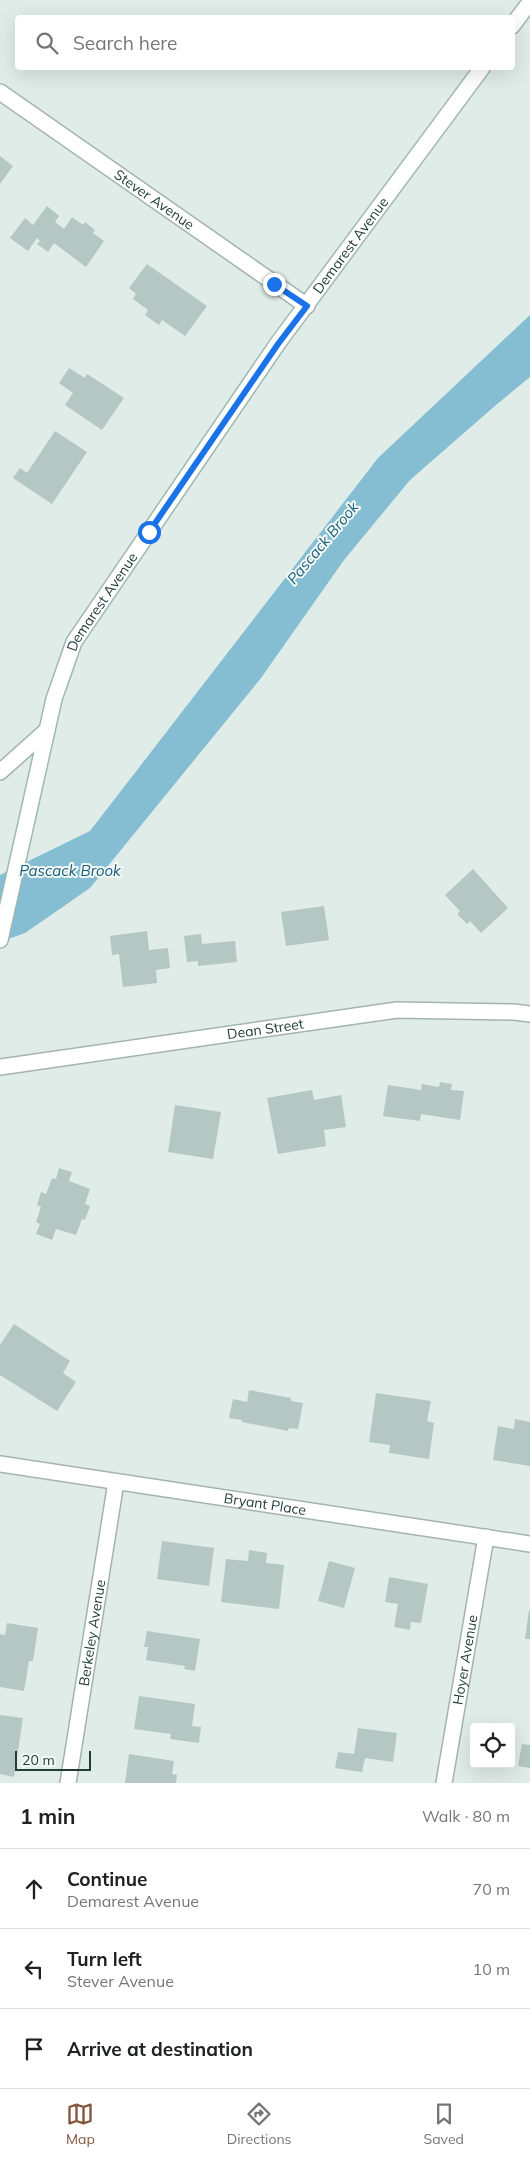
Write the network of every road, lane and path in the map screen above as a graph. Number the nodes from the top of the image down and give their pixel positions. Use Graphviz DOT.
graph roads {
  1 [pos="530,2"];
  2 [pos="515,22"];
  3 [pos="481,70"];
  4 [pos="0,92"];
  5 [pos="307,306"];
  6 [pos="47,730"];
  7 [pos="0,772"];
  8 [pos="0,940"];
  9 [pos="530,1014"];
  10 [pos="0,1067"];
  11 [pos="0,1464"];
  12 [pos="116,1482"];
  13 [pos="486,1537"];
  14 [pos="530,1544"];
  15 [pos="68,1783"];
  16 [pos="444,1783"];
  1 -- 2 [label="street"];
  3 -- 5 [label="street, Demarest Avenue"];
  4 -- 5 [label="street, Stever Avenue"];
  5 -- 6 [label="street, Demarest Avenue"];
  6 -- 7 [label="street"];
  6 -- 8 [label="street, Demarest Avenue"];
  9 -- 10 [label="street, Dean Street"];
  11 -- 12 [label="street, Bryant Place"];
  12 -- 13 [label="street, Bryant Place"];
  12 -- 15 [label="street, Berkeley Avenue"];
  13 -- 14 [label="street, Bryant Place"];
  13 -- 16 [label="street, Hoyer Avenue"];
}
